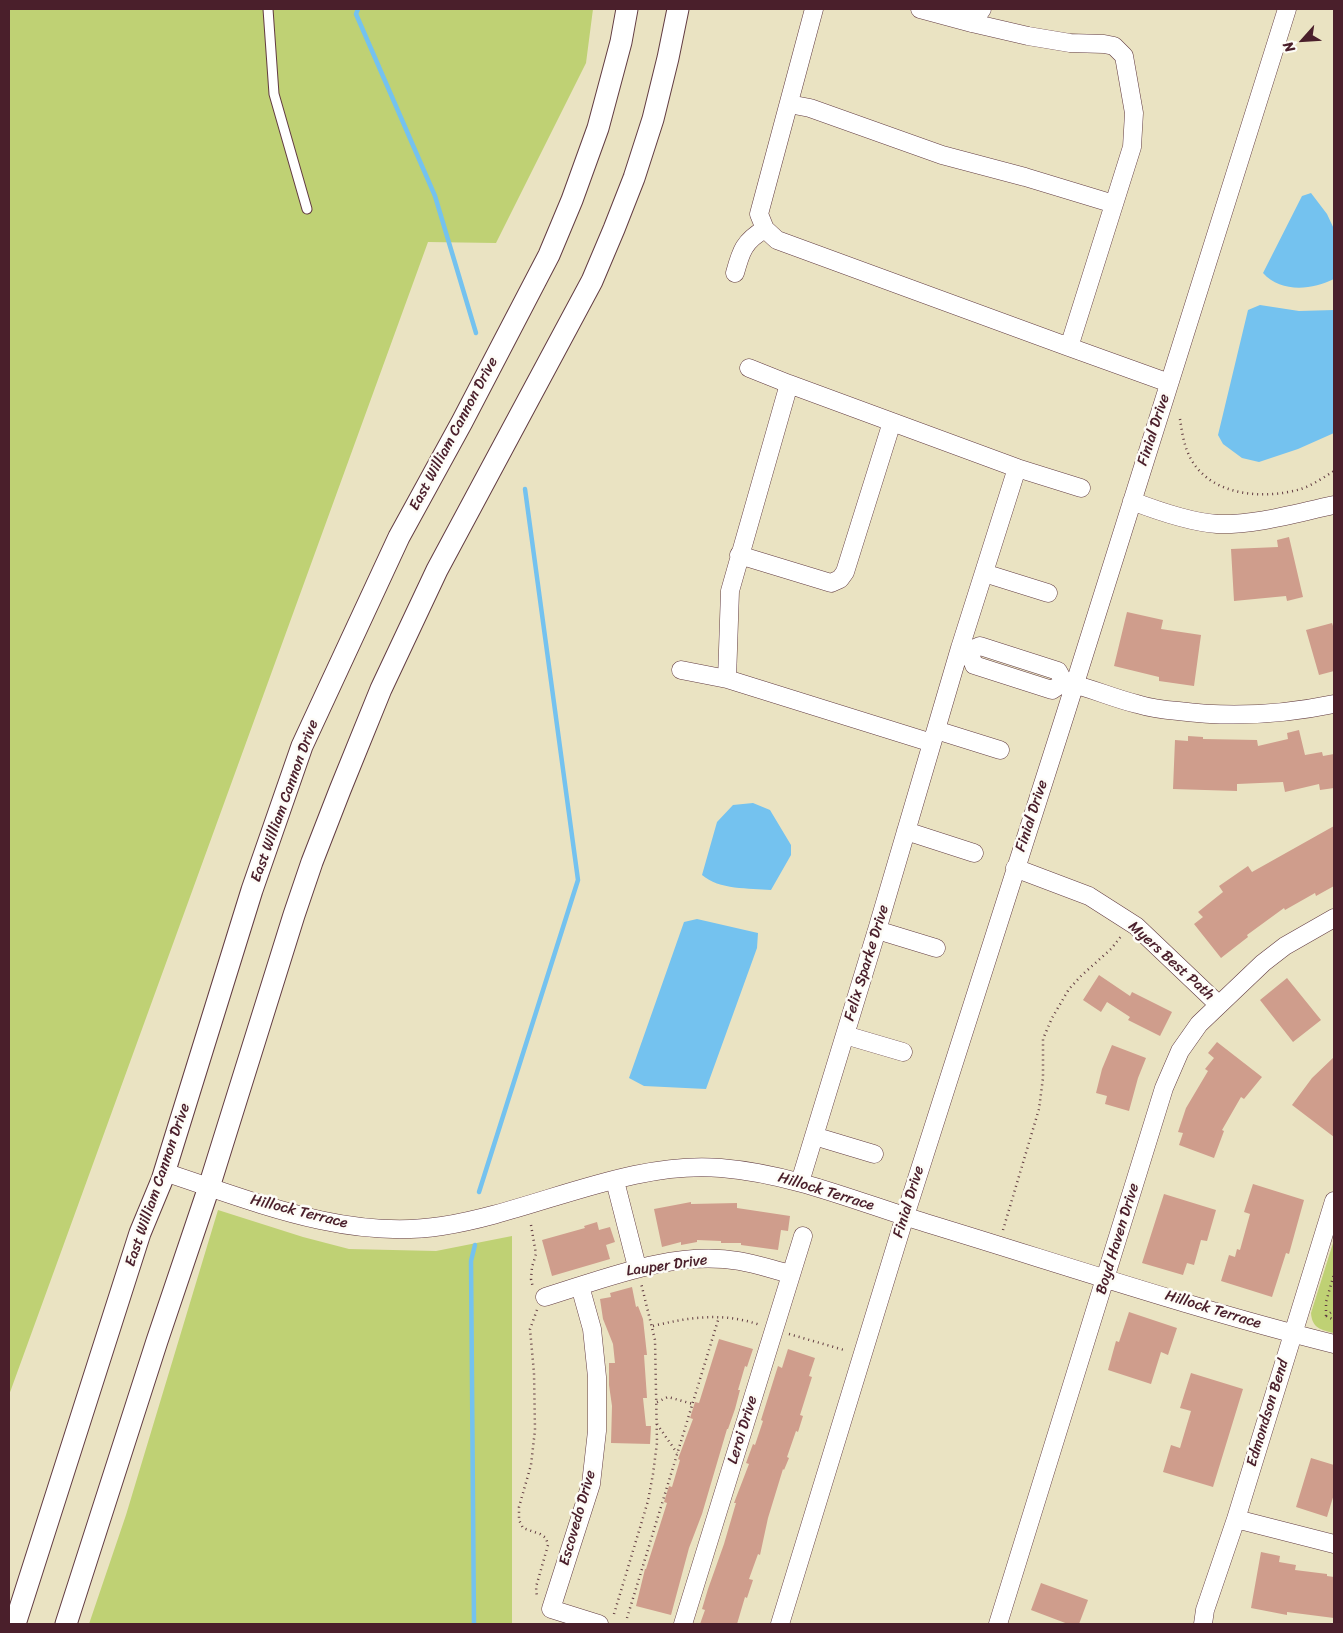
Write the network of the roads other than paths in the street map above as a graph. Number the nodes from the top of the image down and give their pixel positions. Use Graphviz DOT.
graph roads {
  1 [pos="268,9"];
  2 [pos="628,9"];
  3 [pos="678,9"];
  4 [pos="814,9"];
  5 [pos="920,9"];
  6 [pos="982,9"];
  7 [pos="1287,9"];
  8 [pos="969,16"];
  9 [pos="789,104"];
  10 [pos="1114,204"];
  11 [pos="306,209"];
  12 [pos="764,229"];
  13 [pos="735,273"];
  14 [pos="1068,347"];
  15 [pos="749,368"];
  16 [pos="1169,383"];
  17 [pos="789,384"];
  18 [pos="892,422"];
  19 [pos="1017,468"];
  20 [pos="1081,488"];
  21 [pos="1132,501"];
  22 [pos="1334,504"];
  23 [pos="740,555"];
  24 [pos="984,573"];
  25 [pos="1048,593"];
  26 [pos="965,649"];
  27 [pos="682,670"];
  28 [pos="727,679"];
  29 [pos="1069,683"];
  30 [pos="1334,704"];
  31 [pos="934,736"];
  32 [pos="1000,750"];
  33 [pos="906,831"];
  34 [pos="974,853"];
  35 [pos="1015,868"];
  36 [pos="1334,918"];
  37 [pos="877,930"];
  38 [pos="936,948"];
  39 [pos="1219,1005"];
  40 [pos="845,1035"];
  41 [pos="903,1052"];
  42 [pos="814,1136"];
  43 [pos="874,1154"];
  44 [pos="164,1172"];
  45 [pos="615,1181"];
  46 [pos="800,1182"];
  47 [pos="209,1187"];
  48 [pos="1334,1202"];
  49 [pos="905,1216"];
  50 [pos="803,1236"];
  51 [pos="791,1274"];
  52 [pos="638,1275"];
  53 [pos="1106,1278"];
  54 [pos="580,1286"];
  55 [pos="539,1297"];
  56 [pos="1292,1334"];
  57 [pos="1334,1344"];
  58 [pos="1236,1519"];
  59 [pos="1334,1544"];
  60 [pos="15,1624"];
  61 [pos="66,1624"];
  62 [pos="599,1624"];
  63 [pos="683,1624"];
  64 [pos="780,1624"];
  65 [pos="998,1624"];
  66 [pos="1203,1624"];
  1 -- 11 [label="lane"];
  2 -- 44 [label="street, East William Cannon Drive"];
  3 -- 47 [label="street"];
  4 -- 9 [label="street"];
  5 -- 8 [label="street"];
  6 -- 8 [label="street"];
  7 -- 16 [label="street, Finial Drive"];
  8 -- 10 [label="street"];
  9 -- 10 [label="street"];
  9 -- 12 [label="street"];
  10 -- 14 [label="street"];
  12 -- 13 [label="street"];
  12 -- 14 [label="street"];
  14 -- 16 [label="street"];
  15 -- 17 [label="street"];
  16 -- 21 [label="street, Finial Drive"];
  17 -- 18 [label="street"];
  17 -- 23 [label="street"];
  18 -- 19 [label="street"];
  18 -- 23 [label="street"];
  19 -- 20 [label="street"];
  19 -- 24 [label="street, Felix Sparke Drive"];
  21 -- 22 [label="street"];
  21 -- 29 [label="street, Finial Drive"];
  23 -- 28 [label="street"];
  24 -- 25 [label="street"];
  24 -- 26 [label="street, Felix Sparke Drive"];
  26 -- 29 [label="street"];
  26 -- 31 [label="street, Felix Sparke Drive"];
  27 -- 28 [label="street"];
  28 -- 31 [label="street"];
  29 -- 30 [label="street"];
  29 -- 35 [label="street, Finial Drive"];
  31 -- 32 [label="street"];
  31 -- 33 [label="street, Felix Sparke Drive"];
  33 -- 34 [label="street"];
  33 -- 37 [label="street, Felix Sparke Drive"];
  35 -- 39 [label="street, Myers Best Path"];
  35 -- 49 [label="street, Finial Drive"];
  36 -- 39 [label="street, Boyd Haven Drive"];
  37 -- 38 [label="street"];
  37 -- 40 [label="street, Felix Sparke Drive"];
  39 -- 53 [label="street, Boyd Haven Drive"];
  40 -- 41 [label="street"];
  40 -- 42 [label="street, Felix Sparke Drive"];
  42 -- 43 [label="street"];
  42 -- 46 [label="street, Felix Sparke Drive"];
  44 -- 47 [label="street, Hillock Terrace"];
  44 -- 60 [label="street, East William Cannon Drive"];
  45 -- 46 [label="street, Hillock Terrace"];
  45 -- 47 [label="street, Hillock Terrace"];
  45 -- 52 [label="street"];
  46 -- 49 [label="street, Hillock Terrace"];
  47 -- 61 [label="street"];
  48 -- 56 [label="street, Edmondson Bend"];
  49 -- 53 [label="street, Hillock Terrace"];
  49 -- 64 [label="street, Finial Drive"];
  50 -- 51 [label="street, Leroi Drive"];
  51 -- 52 [label="street, Lauper Drive"];
  51 -- 63 [label="street, Leroi Drive"];
  52 -- 54 [label="street, Lauper Drive"];
  53 -- 56 [label="street, Hillock Terrace"];
  53 -- 65 [label="street, Boyd Haven Drive"];
  54 -- 55 [label="street, Lauper Drive"];
  54 -- 62 [label="street, Escovedo Drive"];
  56 -- 57 [label="street, Hillock Terrace"];
  56 -- 58 [label="street, Edmondson Bend"];
  58 -- 59 [label="street"];
  58 -- 66 [label="street, Edmondson Bend"];
}
